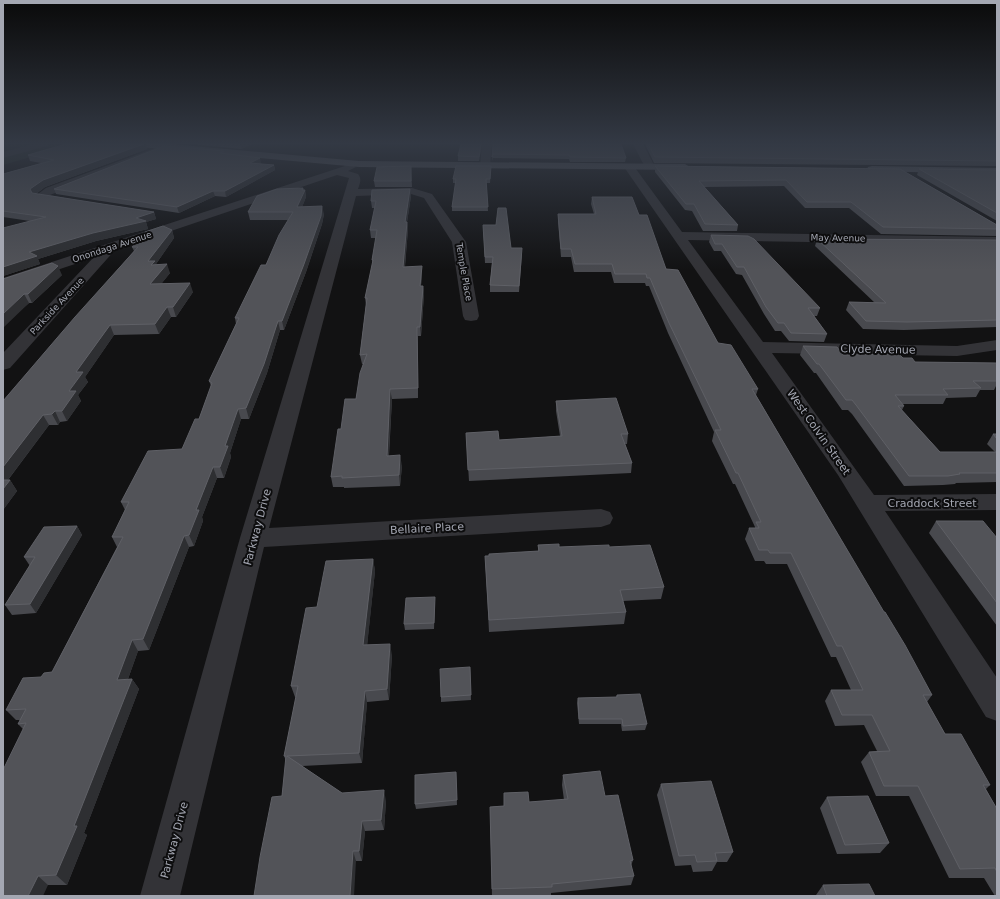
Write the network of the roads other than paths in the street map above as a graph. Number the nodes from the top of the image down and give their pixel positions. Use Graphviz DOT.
graph roads {
  1 [pos="61,186"];
  2 [pos="294,186"];
  3 [pos="353,186"];
  4 [pos="642,186"];
  5 [pos="351,193"];
  6 [pos="81,204"];
  7 [pos="164,215"];
  8 [pos="195,219"];
  9 [pos="678,236"];
  10 [pos="997,241"];
  11 [pos="111,247"];
  12 [pos="3,283"];
  13 [pos="471,316"];
  14 [pos="997,345"];
  15 [pos="758,347"];
  16 [pos="3,364"];
  17 [pos="997,502"];
  18 [pos="867,503"];
  19 [pos="601,518"];
  20 [pos="253,538"];
  21 [pos="997,706"];
  22 [pos="160,896"];
  1 -- 6 [label="street"];
  2 -- 8 [label="street, Onondaga Avenue"];
  3 -- 5 [label="street, Parkway Drive"];
  4 -- 9 [label="street, West Colvin Street"];
  5 -- 13 [label="street, Temple Place"];
  5 -- 20 [label="street, Parkway Drive"];
  7 -- 8 [label="street"];
  8 -- 11 [label="street, Onondaga Avenue"];
  9 -- 10 [label="street, May Avenue"];
  9 -- 15 [label="street, West Colvin Street"];
  11 -- 12 [label="street, Onondaga Avenue"];
  11 -- 16 [label="street, Parkside Avenue"];
  14 -- 15 [label="street, Clyde Avenue"];
  15 -- 18 [label="street, West Colvin Street"];
  17 -- 18 [label="street, Craddock Street"];
  18 -- 21 [label="street, West Colvin Street"];
  19 -- 20 [label="street, Bellaire Place"];
  20 -- 22 [label="street, Parkway Drive"];
}
